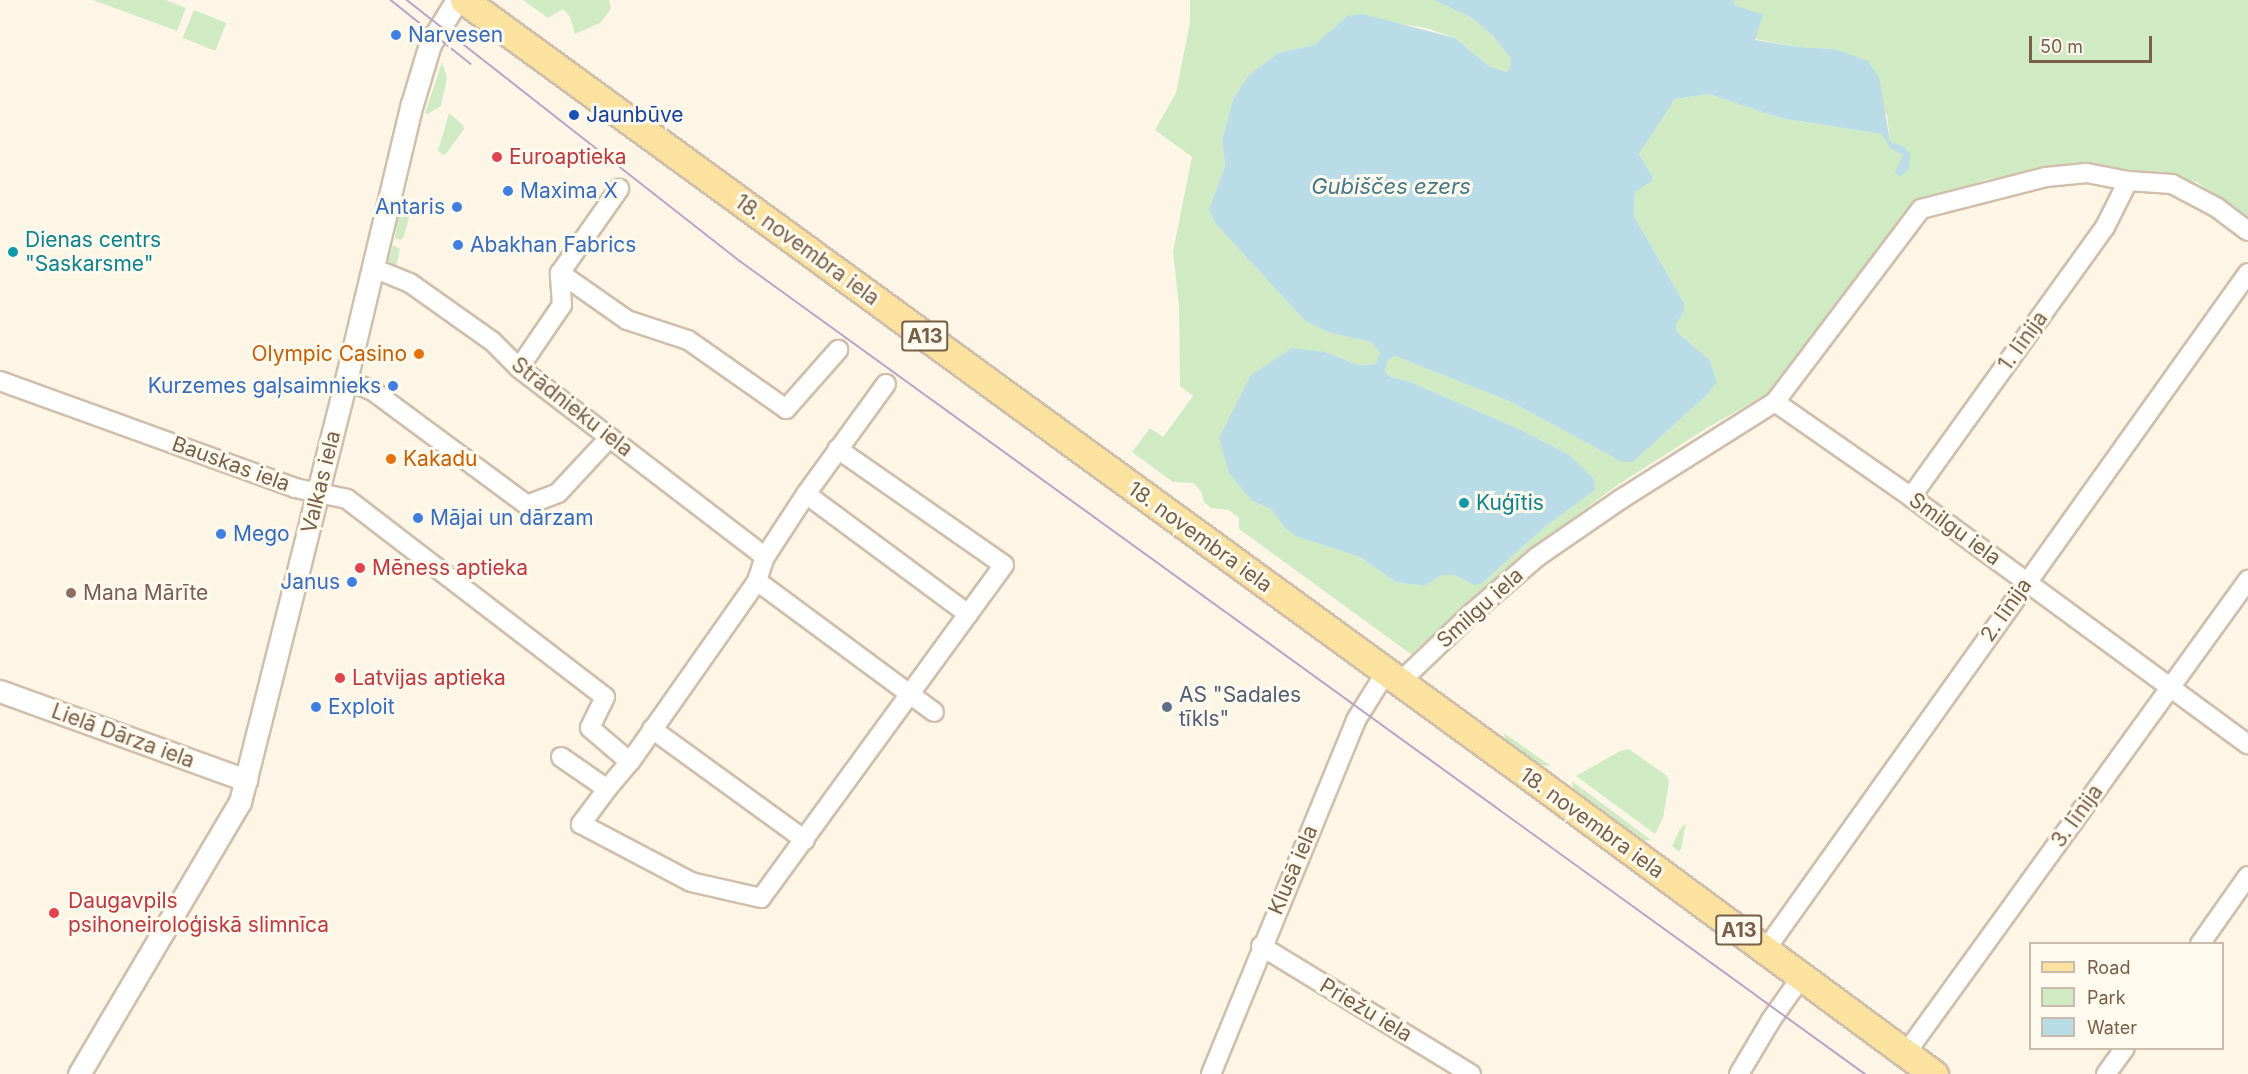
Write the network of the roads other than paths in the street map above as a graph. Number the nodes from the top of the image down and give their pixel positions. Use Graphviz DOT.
graph roads {
  1 [pos="457,0"];
  2 [pos="464,0"];
  3 [pos="2128,181"];
  4 [pos="619,189"];
  5 [pos="2248,231"];
  6 [pos="374,268"];
  7 [pos="560,273"];
  8 [pos="2248,273"];
  9 [pos="838,350"];
  10 [pos="519,368"];
  11 [pos="346,380"];
  12 [pos="0,381"];
  13 [pos="886,384"];
  14 [pos="1775,402"];
  15 [pos="610,437"];
  16 [pos="838,449"];
  17 [pos="317,493"];
  18 [pos="806,494"];
  19 [pos="1911,497"];
  20 [pos="765,557"];
  21 [pos="2248,580"];
  22 [pos="758,581"];
  23 [pos="2026,582"];
  24 [pos="968,614"];
  25 [pos="1393,677"];
  26 [pos="2170,688"];
  27 [pos="0,691"];
  28 [pos="909,693"];
  29 [pos="934,712"];
  30 [pos="652,729"];
  31 [pos="2248,745"];
  32 [pos="561,757"];
  33 [pos="630,762"];
  34 [pos="246,780"];
  35 [pos="607,789"];
  36 [pos="806,840"];
  37 [pos="2248,876"];
  38 [pos="2201,942"];
  39 [pos="1261,946"];
  40 [pos="1766,949"];
  41 [pos="1802,976"];
  42 [pos="2124,1050"];
  43 [pos="1906,1053"];
  44 [pos="79,1074"];
  45 [pos="1211,1074"];
  46 [pos="1471,1074"];
  47 [pos="1739,1074"];
  48 [pos="1934,1074"];
  49 [pos="2106,1074"];
  1 -- 6 [label="street, Valkas iela"];
  2 -- 25 [label="main road, 18. novembra iela / A13"];
  3 -- 5 [label="street"];
  3 -- 14 [label="street, Smilgu iela"];
  3 -- 19 [label="street, 1. līnija"];
  4 -- 7 [label="street"];
  6 -- 10 [label="street, Strādnieku iela"];
  6 -- 11 [label="street, Valkas iela"];
  7 -- 9 [label="street"];
  7 -- 10 [label="street"];
  8 -- 23 [label="street, 2. līnija"];
  10 -- 15 [label="street, Strādnieku iela"];
  11 -- 15 [label="street"];
  11 -- 17 [label="street, Valkas iela"];
  12 -- 17 [label="street, Bauskas iela"];
  13 -- 16 [label="street"];
  14 -- 19 [label="street, Smilgu iela"];
  14 -- 25 [label="street, Smilgu iela"];
  15 -- 20 [label="street, Strādnieku iela"];
  16 -- 18 [label="street"];
  16 -- 24 [label="street"];
  17 -- 33 [label="street, Bauskas iela"];
  17 -- 34 [label="street, Valkas iela"];
  18 -- 20 [label="street"];
  18 -- 24 [label="street"];
  19 -- 23 [label="street, Smilgu iela"];
  20 -- 22 [label="street"];
  21 -- 26 [label="street, 3. līnija"];
  22 -- 28 [label="street"];
  22 -- 30 [label="street"];
  23 -- 26 [label="street, Smilgu iela"];
  23 -- 40 [label="street, 2. līnija"];
  24 -- 28 [label="street"];
  25 -- 39 [label="street, Klusā iela"];
  25 -- 40 [label="main road, 18. novembra iela / A13"];
  26 -- 31 [label="street, Smilgu iela"];
  26 -- 43 [label="street, 3. līnija"];
  27 -- 34 [label="street, Lielā Dārza iela"];
  28 -- 29 [label="street"];
  28 -- 36 [label="street"];
  30 -- 33 [label="street"];
  30 -- 36 [label="street"];
  32 -- 35 [label="street"];
  33 -- 35 [label="street"];
  34 -- 44 [label="street, Valkas iela"];
  35 -- 36 [label="street"];
  37 -- 38 [label="street"];
  39 -- 45 [label="street, Klusā iela"];
  39 -- 46 [label="street, Priežu iela"];
  40 -- 41 [label="main road, 18. novembra iela / A13"];
  41 -- 43 [label="main road, 18. novembra iela / A13"];
  41 -- 47 [label="street"];
  42 -- 49 [label="street"];
  43 -- 48 [label="main road, 18. novembra iela / A13"];
}
